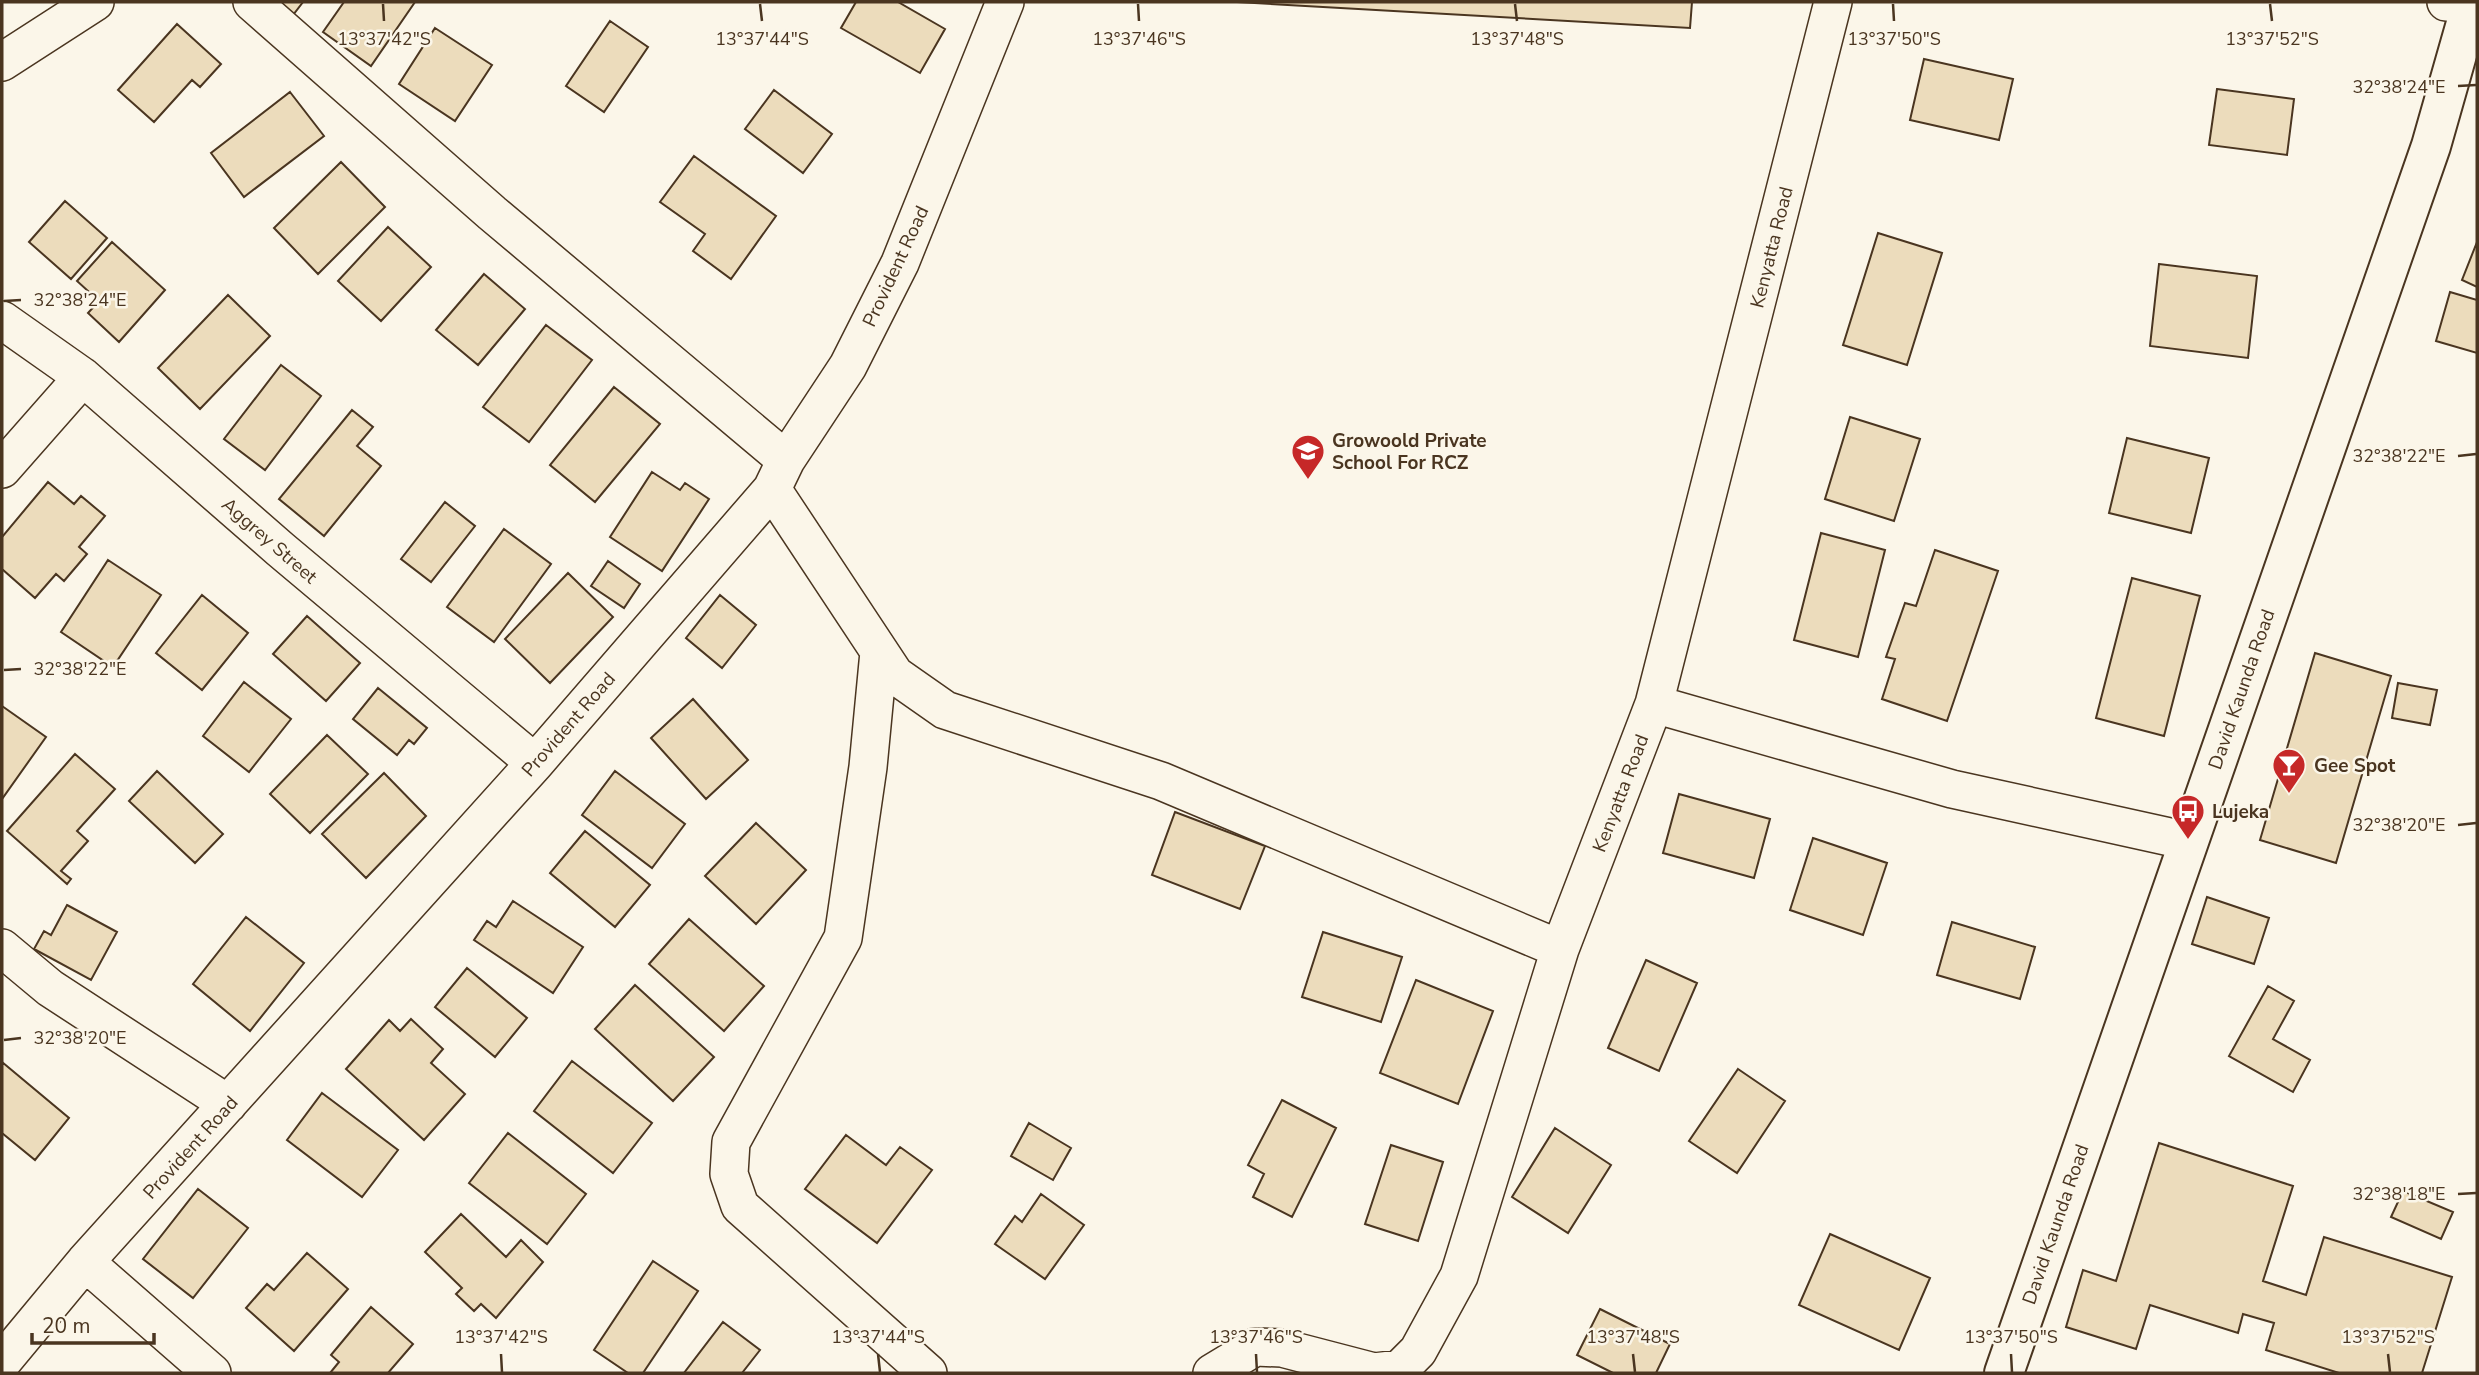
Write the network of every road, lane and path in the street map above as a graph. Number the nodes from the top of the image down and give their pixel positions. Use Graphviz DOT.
graph roads {
  1 [pos="95,2"];
  2 [pos="252,2"];
  3 [pos="1005,2"];
  4 [pos="1833,2"];
  5 [pos="2463,3"];
  6 [pos="2,62"];
  7 [pos="2,320"];
  8 [pos="83,377"];
  9 [pos="2,469"];
  10 [pos="779,475"];
  11 [pos="879,652"];
  12 [pos="1654,704"];
  13 [pos="535,763"];
  14 [pos="2188,841"];
  15 [pos="2,948"];
  16 [pos="1560,948"];
  17 [pos="228,1104"];
  18 [pos="85,1262"];
  19 [pos="2,1363"];
  20 [pos="212,1373"];
  21 [pos="928,1373"];
  22 [pos="1212,1373"];
  23 [pos="2004,1373"];
  1 -- 6 [label="street"];
  2 -- 10 [label="street"];
  3 -- 10 [label="street, Provident Road"];
  4 -- 12 [label="street, Kenyatta Road"];
  5 -- 14 [label="street, David Kaunda Road"];
  7 -- 8 [label="street, Aggrey Street"];
  8 -- 9 [label="street"];
  8 -- 13 [label="street, Aggrey Street"];
  10 -- 11 [label="street"];
  10 -- 13 [label="street, Provident Road"];
  11 -- 16 [label="street"];
  11 -- 21 [label="street"];
  12 -- 14 [label="street"];
  12 -- 16 [label="street, Kenyatta Road"];
  13 -- 17 [label="street, Provident Road"];
  14 -- 23 [label="street, David Kaunda Road"];
  15 -- 17 [label="street"];
  16 -- 22 [label="street, Kenyatta Road"];
  17 -- 18 [label="street, Provident Road"];
  18 -- 19 [label="street, Provident Road"];
  18 -- 20 [label="street"];
}
